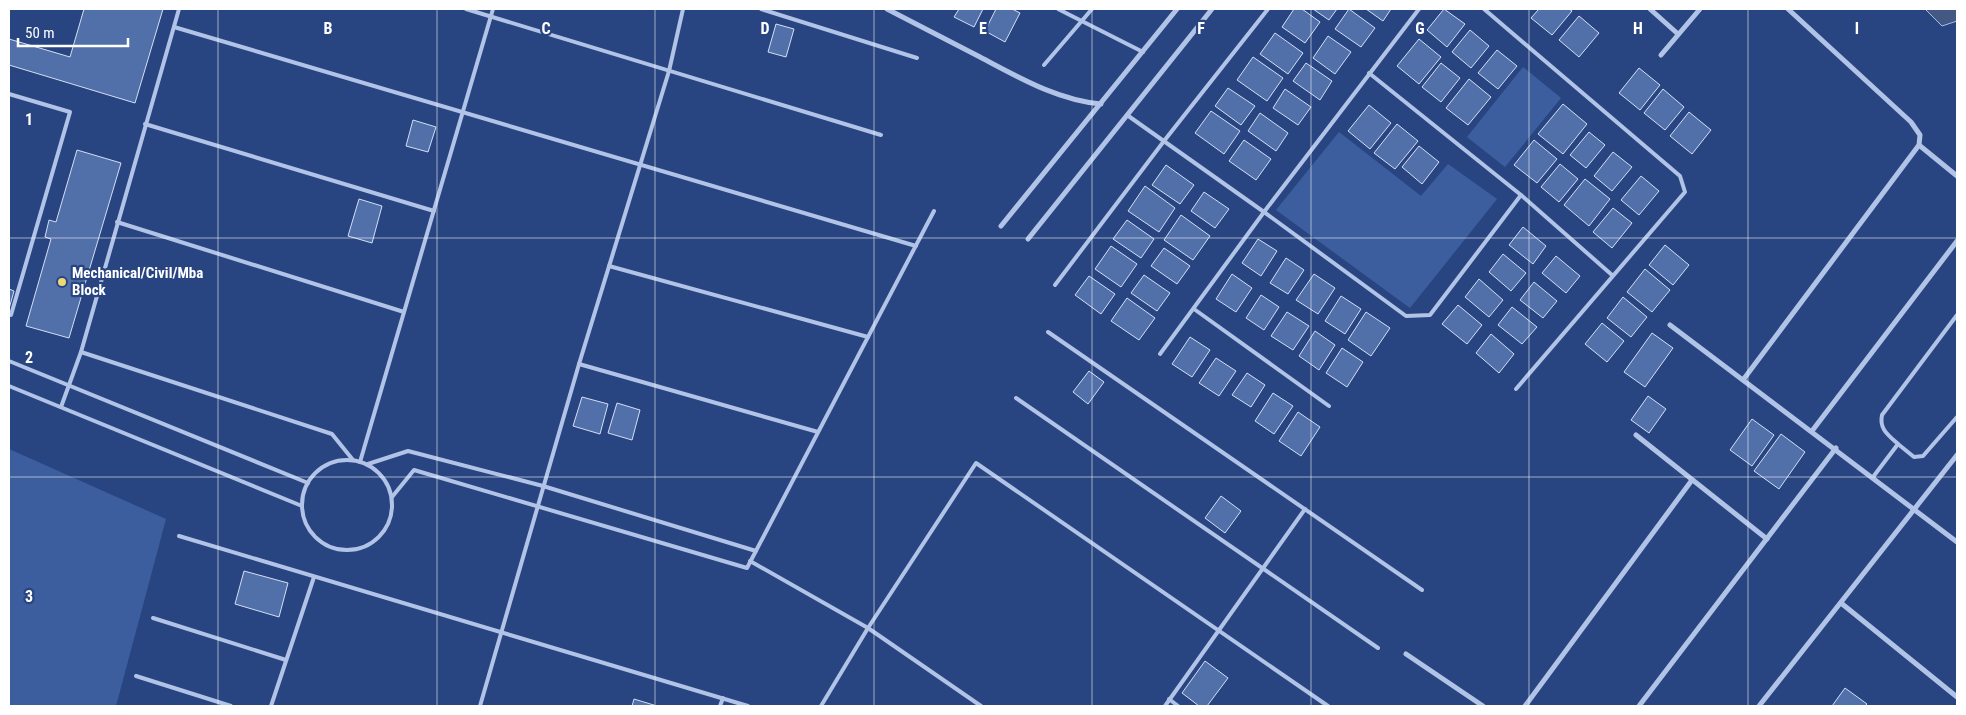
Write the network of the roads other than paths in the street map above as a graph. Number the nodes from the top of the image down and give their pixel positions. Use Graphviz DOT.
graph roads {
  1 [pos="179,9"];
  2 [pos="466,9"];
  3 [pos="493,9"];
  4 [pos="683,9"];
  5 [pos="761,9"];
  6 [pos="887,9"];
  7 [pos="1058,9"];
  8 [pos="1092,9"];
  9 [pos="1176,9"];
  10 [pos="1212,9"];
  11 [pos="1268,9"];
  12 [pos="1419,9"];
  13 [pos="1484,9"];
  14 [pos="1650,9"];
  15 [pos="1700,9"];
  16 [pos="1788,9"];
  17 [pos="490,16"];
  18 [pos="1082,20"];
  19 [pos="174,27"];
  20 [pos="1678,34"];
  21 [pos="1143,52"];
  22 [pos="1661,54"];
  23 [pos="917,58"];
  24 [pos="1044,65"];
  25 [pos="669,71"];
  26 [pos="1369,73"];
  27 [pos="9,94"];
  28 [pos="1101,104"];
  29 [pos="462,112"];
  30 [pos="1127,115"];
  31 [pos="146,124"];
  32 [pos="881,135"];
  33 [pos="1164,141"];
  34 [pos="1919,145"];
  35 [pos="640,165"];
  36 [pos="1957,176"];
  37 [pos="1521,195"];
  38 [pos="434,210"];
  39 [pos="934,211"];
  40 [pos="1264,212"];
  41 [pos="117,222"];
  42 [pos="1001,226"];
  43 [pos="1028,239"];
  44 [pos="1957,241"];
  45 [pos="916,246"];
  46 [pos="609,266"];
  47 [pos="1612,275"];
  48 [pos="1055,285"];
  49 [pos="1194,309"];
  50 [pos="404,312"];
  51 [pos="11,315"];
  52 [pos="1957,315"];
  53 [pos="1670,325"];
  54 [pos="1048,332"];
  55 [pos="868,337"];
  56 [pos="81,352"];
  57 [pos="1160,354"];
  58 [pos="9,361"];
  59 [pos="579,364"];
  60 [pos="1743,380"];
  61 [pos="69,384"];
  62 [pos="9,386"];
  63 [pos="1516,389"];
  64 [pos="1016,398"];
  65 [pos="1329,406"];
  66 [pos="61,407"];
  67 [pos="1957,417"];
  68 [pos="1812,431"];
  69 [pos="818,432"];
  70 [pos="1636,435"];
  71 [pos="1898,444"];
  72 [pos="1836,448"];
  73 [pos="1957,455"];
  74 [pos="353,460"];
  75 [pos="360,462"];
  76 [pos="368,464"];
  77 [pos="1873,477"];
  78 [pos="1692,480"];
  79 [pos="308,483"];
  80 [pos="543,486"];
  81 [pos="392,497"];
  82 [pos="537,504"];
  83 [pos="302,506"];
  84 [pos="1305,509"];
  85 [pos="1914,509"];
  86 [pos="179,536"];
  87 [pos="1767,539"];
  88 [pos="1957,542"];
  89 [pos="756,551"];
  90 [pos="750,561"];
  91 [pos="1263,568"];
  92 [pos="314,577"];
  93 [pos="1422,590"];
  94 [pos="1841,603"];
  95 [pos="153,618"];
  96 [pos="868,628"];
  97 [pos="1218,630"];
  98 [pos="501,632"];
  99 [pos="1378,648"];
  100 [pos="1406,654"];
  101 [pos="286,660"];
  102 [pos="136,676"];
  103 [pos="1957,697"];
  104 [pos="723,698"];
  105 [pos="1169,699"];
  106 [pos="231,706"];
  107 [pos="271,706"];
  108 [pos="480,706"];
  109 [pos="720,706"];
  110 [pos="748,706"];
  111 [pos="821,706"];
  112 [pos="981,706"];
  113 [pos="1165,706"];
  114 [pos="1178,706"];
  115 [pos="1328,706"];
  116 [pos="1483,706"];
  117 [pos="1525,706"];
  118 [pos="1639,706"];
  119 [pos="1759,706"];
  1 -- 19 [label="lane"];
  2 -- 17 [label="lane"];
  3 -- 17 [label="lane"];
  4 -- 25 [label="lane"];
  5 -- 23 [label="lane"];
  6 -- 28 [label="street"];
  7 -- 18 [label="lane"];
  8 -- 18 [label="lane"];
  9 -- 21 [label="street"];
  10 -- 30 [label="street"];
  11 -- 33 [label="lane"];
  12 -- 26 [label="lane"];
  13 -- 47 [label="lane"];
  14 -- 20 [label="street"];
  15 -- 20 [label="street"];
  16 -- 34 [label="street"];
  17 -- 25 [label="lane"];
  17 -- 29 [label="lane"];
  18 -- 21 [label="lane"];
  18 -- 24 [label="lane"];
  19 -- 29 [label="lane"];
  19 -- 31 [label="lane"];
  20 -- 22 [label="street"];
  21 -- 28 [label="street"];
  25 -- 32 [label="lane"];
  25 -- 35 [label="lane"];
  26 -- 37 [label="lane"];
  26 -- 40 [label="lane"];
  27 -- 51 [label="lane"];
  28 -- 42 [label="street"];
  29 -- 35 [label="lane"];
  29 -- 38 [label="lane"];
  30 -- 33 [label="lane"];
  30 -- 43 [label="street"];
  31 -- 38 [label="lane"];
  31 -- 41 [label="lane"];
  33 -- 40 [label="lane"];
  33 -- 48 [label="lane"];
  34 -- 36 [label="street"];
  34 -- 60 [label="street"];
  35 -- 45 [label="lane"];
  35 -- 46 [label="lane"];
  37 -- 40 [label="lane"];
  37 -- 47 [label="lane"];
  38 -- 50 [label="lane"];
  39 -- 45 [label="lane"];
  40 -- 49 [label="lane"];
  41 -- 50 [label="lane"];
  41 -- 56 [label="lane"];
  44 -- 68 [label="street"];
  45 -- 55 [label="lane"];
  46 -- 55 [label="lane"];
  46 -- 59 [label="lane"];
  47 -- 63 [label="lane"];
  49 -- 57 [label="lane"];
  49 -- 65 [label="lane"];
  50 -- 75 [label="lane"];
  52 -- 71 [label="lane"];
  53 -- 60 [label="street"];
  54 -- 84 [label="lane"];
  55 -- 69 [label="lane"];
  56 -- 61 [label="lane"];
  56 -- 74 [label="lane"];
  58 -- 61 [label="lane"];
  59 -- 69 [label="lane"];
  59 -- 80 [label="lane"];
  60 -- 68 [label="street"];
  61 -- 66 [label="lane"];
  61 -- 79 [label="lane"];
  62 -- 66 [label="lane"];
  64 -- 91 [label="lane"];
  66 -- 83 [label="lane"];
  67 -- 71 [label="lane"];
  68 -- 72 [label="street"];
  69 -- 89 [label="lane"];
  70 -- 78 [label="street"];
  71 -- 77 [label="lane"];
  72 -- 77 [label="street"];
  72 -- 87 [label="street"];
  73 -- 85 [label="street"];
  74 -- 75 [label="lane"];
  74 -- 79 [label="lane"];
  75 -- 76 [label="lane"];
  76 -- 80 [label="lane"];
  76 -- 81 [label="lane"];
  77 -- 85 [label="street"];
  78 -- 87 [label="street"];
  78 -- 117 [label="street"];
  79 -- 83 [label="lane"];
  80 -- 82 [label="lane"];
  80 -- 89 [label="lane"];
  81 -- 82 [label="lane"];
  81 -- 83 [label="lane"];
  82 -- 90 [label="lane"];
  82 -- 98 [label="lane"];
  84 -- 91 [label="lane"];
  84 -- 93 [label="lane"];
  85 -- 88 [label="street"];
  85 -- 94 [label="street"];
  86 -- 92 [label="lane"];
  87 -- 118 [label="street"];
  89 -- 90 [label="lane"];
  90 -- 96 [label="lane"];
  91 -- 97 [label="lane"];
  91 -- 99 [label="lane"];
  92 -- 98 [label="lane"];
  92 -- 101 [label="lane"];
  94 -- 103 [label="street"];
  94 -- 119 [label="street"];
  95 -- 101 [label="lane"];
  96 -- 97 [label="lane"];
  96 -- 111 [label="lane"];
  96 -- 112 [label="lane"];
  97 -- 105 [label="lane"];
  97 -- 115 [label="lane"];
  98 -- 104 [label="lane"];
  98 -- 108 [label="lane"];
  100 -- 116 [label="street"];
  101 -- 107 [label="lane"];
  102 -- 106 [label="lane"];
  104 -- 109 [label="lane"];
  104 -- 110 [label="lane"];
  105 -- 113 [label="lane"];
  105 -- 114 [label="lane"];
}
